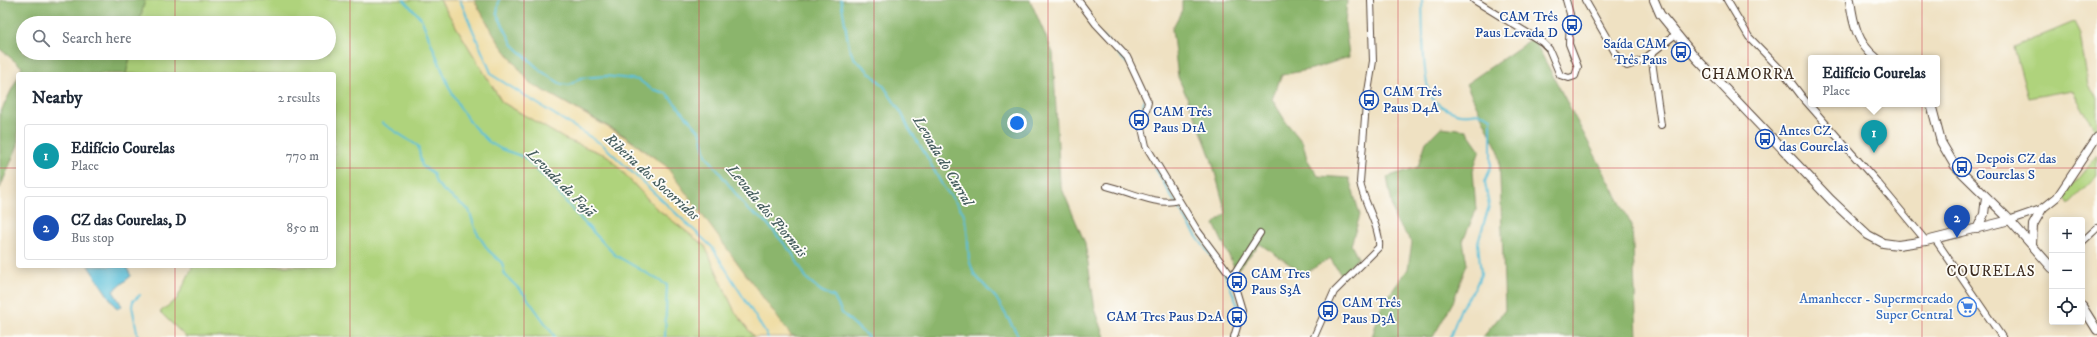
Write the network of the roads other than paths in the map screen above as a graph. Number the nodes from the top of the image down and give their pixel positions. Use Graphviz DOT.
graph roads {
  1 [pos="1078,0"];
  2 [pos="1371,0"];
  3 [pos="1474,0"];
  4 [pos="1566,0"];
  5 [pos="1585,0"];
  6 [pos="1654,0"];
  7 [pos="1727,0"];
  8 [pos="1850,0"];
  9 [pos="1676,34"];
  10 [pos="1651,54"];
  11 [pos="1873,55"];
  12 [pos="1808,104"];
  13 [pos="1811,107"];
  14 [pos="1932,107"];
  15 [pos="1661,125"];
  16 [pos="2097,137"];
  17 [pos="1107,186"];
  18 [pos="1986,197"];
  19 [pos="1178,200"];
  20 [pos="2042,209"];
  21 [pos="2010,220"];
  22 [pos="2097,228"];
  23 [pos="1977,229"];
  24 [pos="1260,233"];
  25 [pos="1935,239"];
  26 [pos="2085,239"];
  27 [pos="1926,241"];
  28 [pos="2032,245"];
  29 [pos="2049,265"];
  30 [pos="1232,277"];
  31 [pos="2085,310"];
  32 [pos="2096,324"];
  33 [pos="1234,337"];
  34 [pos="1314,337"];
  35 [pos="2002,337"];
  1 -- 19 [label="street"];
  2 -- 34 [label="street"];
  3 -- 4 [label="street"];
  5 -- 10 [label="street"];
  6 -- 9 [label="main road"];
  7 -- 12 [label="street"];
  8 -- 11 [label="main road"];
  9 -- 10 [label="street"];
  9 -- 27 [label="main road"];
  10 -- 15 [label="street"];
  13 -- 27 [label="street"];
  14 -- 18 [label="main road"];
  16 -- 20 [label="street"];
  17 -- 19 [label="street"];
  18 -- 21 [label="main road"];
  18 -- 23 [label="main road"];
  19 -- 30 [label="street"];
  20 -- 21 [label="street"];
  20 -- 28 [label="main road"];
  21 -- 23 [label="main road"];
  21 -- 28 [label="main road"];
  22 -- 26 [label="street"];
  23 -- 25 [label="main road"];
  24 -- 30 [label="street"];
  25 -- 27 [label="main road"];
  25 -- 35 [label="street"];
  28 -- 29 [label="main road"];
  30 -- 33 [label="street"];
  31 -- 32 [label="main road"];
}
